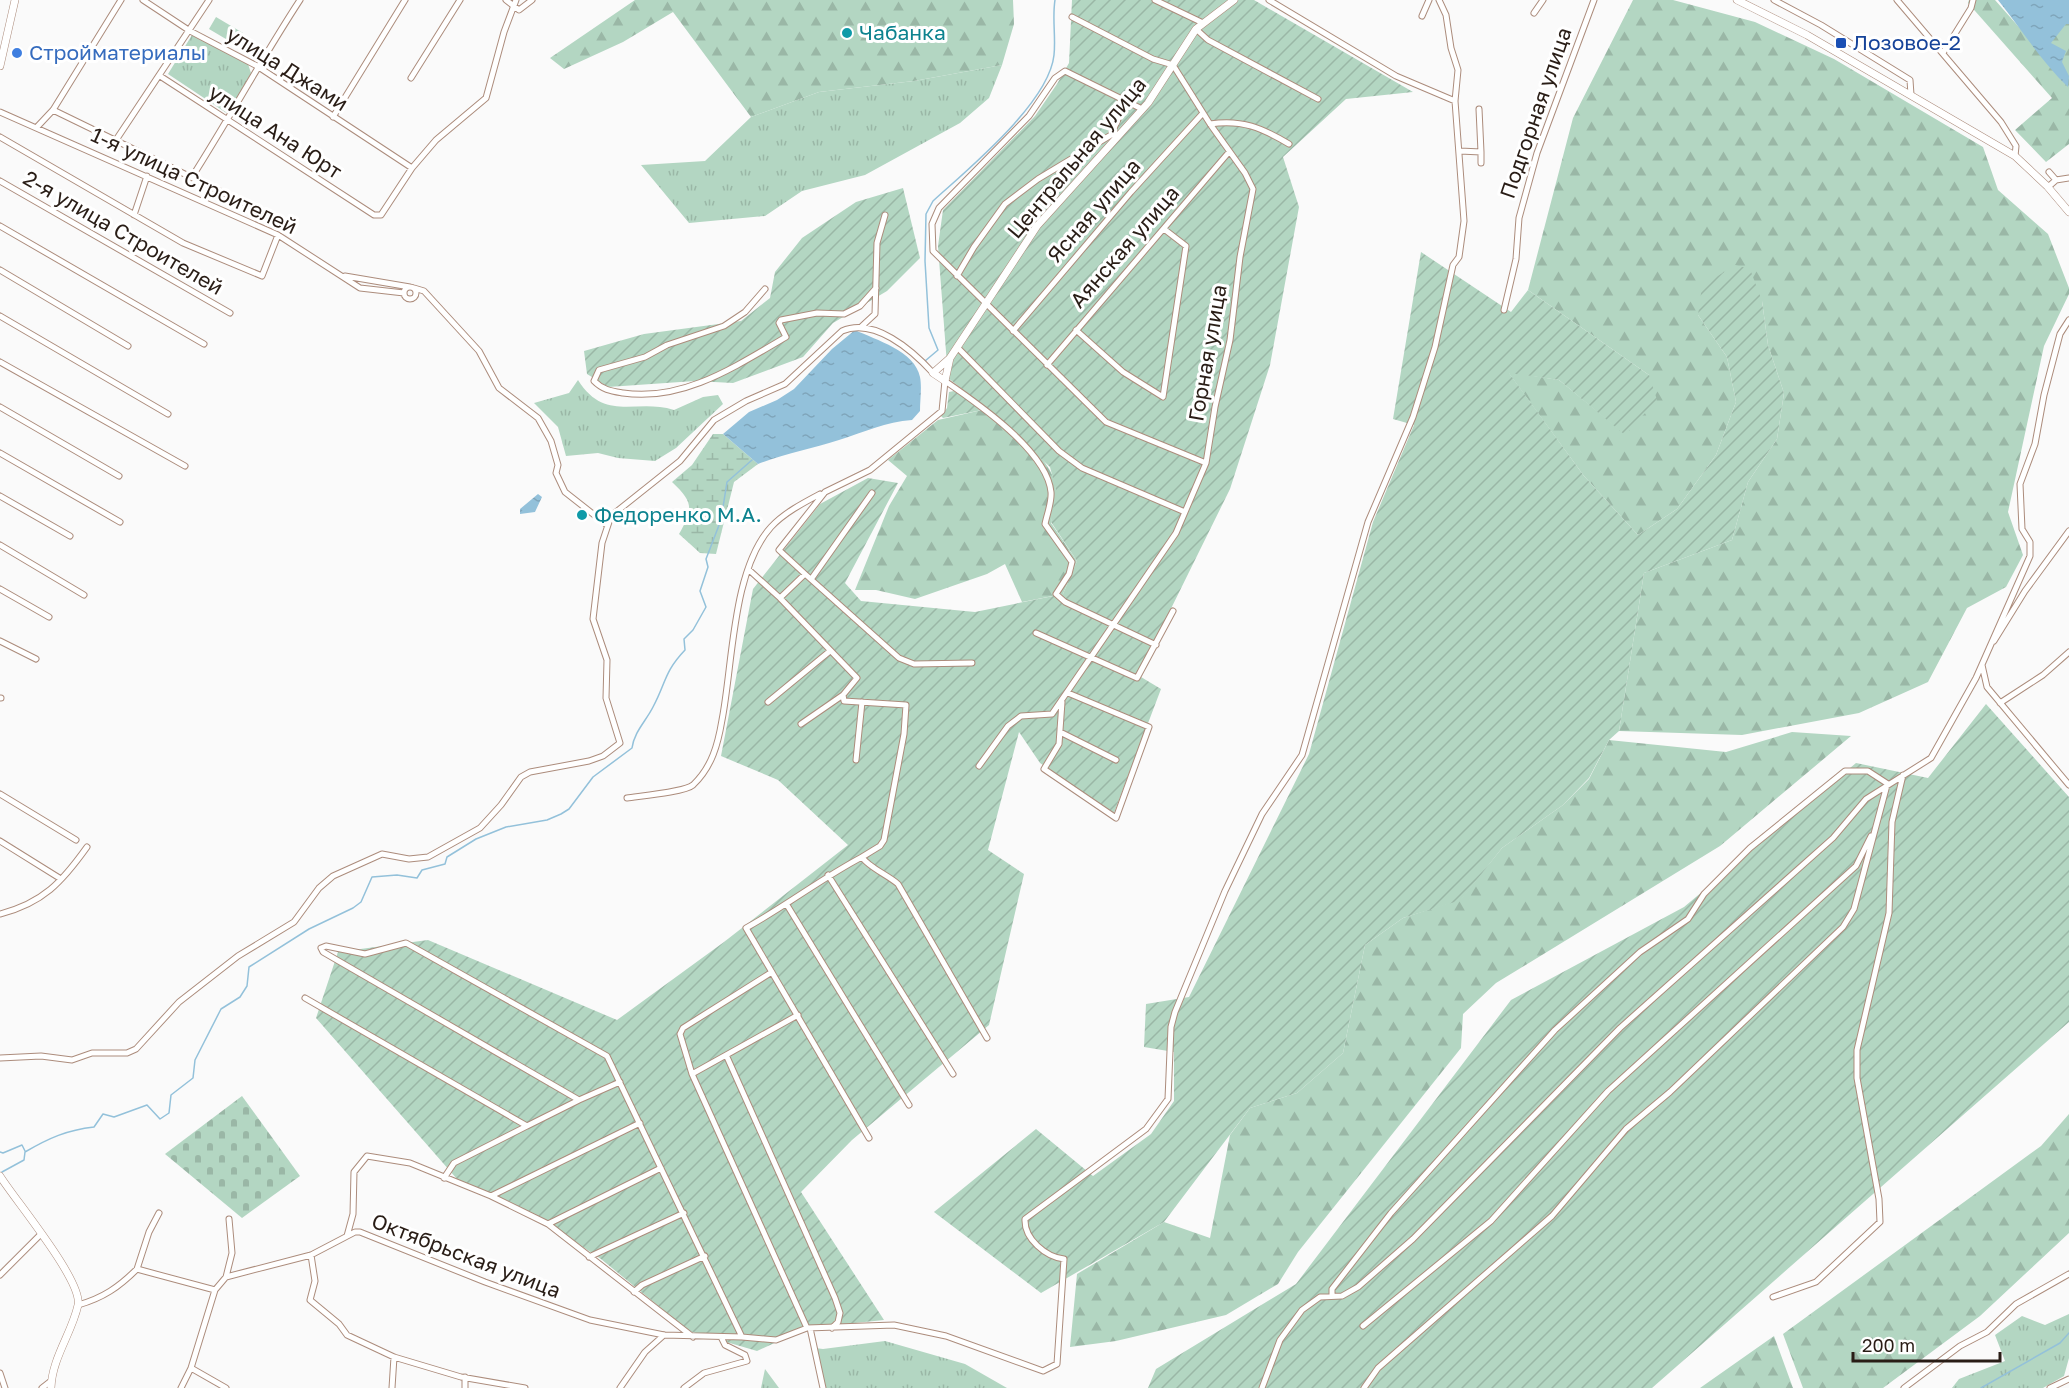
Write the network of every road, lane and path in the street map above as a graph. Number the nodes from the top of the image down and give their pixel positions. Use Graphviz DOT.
graph roads {
  1 [pos="15,0"];
  2 [pos="121,0"];
  3 [pos="143,0"];
  4 [pos="209,0"];
  5 [pos="300,0"];
  6 [pos="405,0"];
  7 [pos="460,0"];
  8 [pos="506,0"];
  9 [pos="532,0"];
  10 [pos="1155,0"];
  11 [pos="1234,0"];
  12 [pos="1269,0"];
  13 [pos="1429,0"];
  14 [pos="1439,0"];
  15 [pos="1542,0"];
  16 [pos="1594,0"];
  17 [pos="1737,0"];
  18 [pos="1774,0"];
  19 [pos="1897,0"];
  20 [pos="1973,0"];
  21 [pos="515,3"];
  22 [pos="1534,13"];
  23 [pos="1422,16"];
  24 [pos="1072,17"];
  25 [pos="1203,23"];
  26 [pos="1196,29"];
  27 [pos="190,31"];
  28 [pos="1943,53"];
  29 [pos="1173,65"];
  30 [pos="0,66"];
  31 [pos="257,66"];
  32 [pos="160,76"];
  33 [pos="411,78"];
  34 [pos="1911,95"];
  35 [pos="1318,99"];
  36 [pos="1455,101"];
  37 [pos="1142,109"];
  38 [pos="1479,109"];
  39 [pos="53,110"];
  40 [pos="0,112"];
  41 [pos="1203,113"];
  42 [pos="333,117"];
  43 [pos="1119,117"];
  44 [pos="227,122"];
  45 [pos="1210,124"];
  46 [pos="37,127"];
  47 [pos="1120,134"];
  48 [pos="1111,135"];
  49 [pos="0,137"];
  50 [pos="117,140"];
  51 [pos="1289,144"];
  52 [pos="1460,151"];
  53 [pos="1229,152"];
  54 [pos="1481,153"];
  55 [pos="2015,156"];
  56 [pos="1481,164"];
  57 [pos="412,168"];
  58 [pos="2049,172"];
  59 [pos="147,176"];
  60 [pos="192,177"];
  61 [pos="2069,178"];
  62 [pos="2056,180"];
  63 [pos="0,181"];
  64 [pos="2048,188"];
  65 [pos="2069,212"];
  66 [pos="134,215"];
  67 [pos="885,215"];
  68 [pos="271,216"];
  69 [pos="0,226"];
  70 [pos="1164,229"];
  71 [pos="278,235"];
  72 [pos="0,270"];
  73 [pos="333,270"];
  74 [pos="957,276"];
  75 [pos="412,287"];
  76 [pos="876,288"];
  77 [pos="765,289"];
  78 [pos="424,291"];
  79 [pos="404,294"];
  80 [pos="414,298"];
  81 [pos="987,306"];
  82 [pos="1504,310"];
  83 [pos="230,314"];
  84 [pos="0,316"];
  85 [pos="2069,321"];
  86 [pos="862,326"];
  87 [pos="1076,330"];
  88 [pos="1013,331"];
  89 [pos="204,345"];
  90 [pos="128,346"];
  91 [pos="958,348"];
  92 [pos="950,358"];
  93 [pos="0,362"];
  94 [pos="1047,364"];
  95 [pos="933,373"];
  96 [pos="945,381"];
  97 [pos="0,406"];
  98 [pos="168,414"];
  99 [pos="0,453"];
  100 [pos="1206,463"];
  101 [pos="185,466"];
  102 [pos="119,476"];
  103 [pos="825,492"];
  104 [pos="872,493"];
  105 [pos="0,496"];
  106 [pos="1185,512"];
  107 [pos="611,516"];
  108 [pos="600,520"];
  109 [pos="120,522"];
  110 [pos="606,529"];
  111 [pos="2069,531"];
  112 [pos="70,536"];
  113 [pos="0,545"];
  114 [pos="748,569"];
  115 [pos="805,574"];
  116 [pos="812,578"];
  117 [pos="0,589"];
  118 [pos="84,594"];
  119 [pos="780,598"];
  120 [pos="1173,611"];
  121 [pos="49,617"];
  122 [pos="1112,625"];
  123 [pos="1036,633"];
  124 [pos="0,641"];
  125 [pos="1156,645"];
  126 [pos="1988,650"];
  127 [pos="830,651"];
  128 [pos="2069,652"];
  129 [pos="1090,658"];
  130 [pos="36,659"];
  131 [pos="972,663"];
  132 [pos="1982,664"];
  133 [pos="1068,693"];
  134 [pos="843,695"];
  135 [pos="1062,701"];
  136 [pos="768,702"];
  137 [pos="862,702"];
  138 [pos="2000,703"];
  139 [pos="801,724"];
  140 [pos="1060,732"];
  141 [pos="856,760"];
  142 [pos="1116,760"];
  143 [pos="979,766"];
  144 [pos="1903,775"];
  145 [pos="1888,784"];
  146 [pos="2069,785"];
  147 [pos="0,794"];
  148 [pos="627,798"];
  149 [pos="1874,832"];
  150 [pos="76,840"];
  151 [pos="0,841"];
  152 [pos="87,847"];
  153 [pos="862,857"];
  154 [pos="828,875"];
  155 [pos="61,879"];
  156 [pos="788,905"];
  157 [pos="0,914"];
  158 [pos="772,972"];
  159 [pos="305,999"];
  160 [pos="798,1015"];
  161 [pos="987,1038"];
  162 [pos="727,1057"];
  163 [pos="0,1058"];
  164 [pos="692,1074"];
  165 [pos="953,1074"];
  166 [pos="620,1082"];
  167 [pos="579,1100"];
  168 [pos="909,1106"];
  169 [pos="640,1124"];
  170 [pos="527,1126"];
  171 [pos="869,1138"];
  172 [pos="661,1168"];
  173 [pos="0,1176"];
  174 [pos="444,1178"];
  175 [pos="491,1196"];
  176 [pos="684,1212"];
  177 [pos="159,1213"];
  178 [pos="229,1219"];
  179 [pos="548,1224"];
  180 [pos="40,1235"];
  181 [pos="347,1236"];
  182 [pos="311,1255"];
  183 [pos="705,1256"];
  184 [pos="589,1257"];
  185 [pos="138,1269"];
  186 [pos="2069,1274"];
  187 [pos="0,1275"];
  188 [pos="226,1277"];
  189 [pos="215,1290"];
  190 [pos="634,1292"];
  191 [pos="1332,1295"];
  192 [pos="1773,1297"];
  193 [pos="78,1305"];
  194 [pos="1363,1326"];
  195 [pos="809,1328"];
  196 [pos="832,1328"];
  197 [pos="647,1331"];
  198 [pos="664,1335"];
  199 [pos="693,1337"];
  200 [pos="743,1337"];
  201 [pos="722,1339"];
  202 [pos="651,1347"];
  203 [pos="393,1357"];
  204 [pos="191,1368"];
  205 [pos="0,1373"];
  206 [pos="465,1377"];
  207 [pos="2069,1379"];
  208 [pos="51,1384"];
  209 [pos="5,1388"];
  210 [pos="42,1388"];
  211 [pos="181,1388"];
  212 [pos="226,1388"];
  213 [pos="392,1388"];
  214 [pos="465,1388"];
  215 [pos="525,1388"];
  216 [pos="620,1388"];
  217 [pos="684,1388"];
  218 [pos="823,1388"];
  219 [pos="1262,1388"];
  220 [pos="1364,1388"];
  221 [pos="1904,1388"];
  222 [pos="2050,1388"];
  1 -- 30 [label="main road"];
  2 -- 39 [label="street"];
  3 -- 27 [label="street, улица Джами"];
  4 -- 27 [label="street"];
  5 -- 31 [label="street"];
  6 -- 42 [label="street"];
  7 -- 33 [label="street"];
  8 -- 21 [label="street"];
  9 -- 21 [label="street"];
  10 -- 25 [label="street"];
  11 -- 25 [label="main road, Центральная улица"];
  12 -- 36 [label="street"];
  13 -- 23 [label="street"];
  14 -- 36 [label="street"];
  15 -- 22 [label="street, Подгорная улица"];
  16 -- 82 [label="street, Подгорная улица"];
  17 -- 34 [label="main road"];
  18 -- 34 [label="street"];
  19 -- 28 [label="street"];
  20 -- 28 [label="street"];
  21 -- 57 [label="street"];
  24 -- 29 [label="street"];
  25 -- 26 [label="main road, Центральная улица"];
  26 -- 29 [label="main road, Центральная улица"];
  26 -- 35 [label="street"];
  27 -- 31 [label="street, улица Джами"];
  27 -- 32 [label="street"];
  28 -- 55 [label="street"];
  29 -- 37 [label="main road, Центральная улица"];
  29 -- 41 [label="street, Горная улица"];
  31 -- 42 [label="street, улица Джами"];
  31 -- 44 [label="street"];
  32 -- 44 [label="street, улица Ана Юрт"];
  32 -- 50 [label="street"];
  34 -- 55 [label="main road"];
  36 -- 52 [label="street"];
  37 -- 47 [label="main road, Центральная улица"];
  37 -- 74 [label="street"];
  38 -- 54 [label="street"];
  39 -- 46 [label="street"];
  39 -- 50 [label="street"];
  40 -- 46 [label="street, 1-я улица Строителей"];
  41 -- 45 [label="street, Горная улица"];
  41 -- 88 [label="street, Ясная улица"];
  42 -- 57 [label="street, улица Джами"];
  43 -- 48 [label="street"];
  44 -- 57 [label="street, улица Ана Юрт"];
  44 -- 60 [label="street"];
  45 -- 51 [label="street"];
  45 -- 53 [label="street, Горная улица"];
  46 -- 59 [label="street, 1-я улица Строителей"];
  47 -- 48 [label="street"];
  47 -- 81 [label="main road, Центральная улица"];
  48 -- 74 [label="street"];
  49 -- 66 [label="street"];
  50 -- 60 [label="street"];
  52 -- 54 [label="street"];
  52 -- 196 [label="street"];
  53 -- 70 [label="street, Аянская улица"];
  53 -- 100 [label="street, Горная улица"];
  54 -- 56 [label="street"];
  55 -- 64 [label="main road"];
  58 -- 62 [label="street"];
  59 -- 66 [label="street"];
  59 -- 71 [label="street, 1-я улица Строителей"];
  60 -- 68 [label="street"];
  61 -- 62 [label="street"];
  62 -- 64 [label="street"];
  63 -- 83 [label="street, 2-я улица Строителей"];
  64 -- 65 [label="main road"];
  66 -- 71 [label="street"];
  67 -- 76 [label="street"];
  69 -- 89 [label="street"];
  70 -- 87 [label="street, Аянская улица"];
  70 -- 87 [label="street"];
  71 -- 73 [label="street, 1-я улица Строителей"];
  72 -- 90 [label="street"];
  73 -- 75 [label="street"];
  73 -- 79 [label="street, 1-я улица Строителей"];
  74 -- 81 [label="street"];
  75 -- 78 [label="street"];
  75 -- 79 [label="street"];
  75 -- 80 [label="street"];
  76 -- 77 [label="street"];
  76 -- 86 [label="street"];
  78 -- 80 [label="street"];
  78 -- 108 [label="street"];
  79 -- 80 [label="street, 1-я улица Строителей"];
  81 -- 88 [label="street"];
  81 -- 91 [label="main road, Центральная улица"];
  84 -- 98 [label="street"];
  85 -- 126 [label="street"];
  86 -- 95 [label="street"];
  86 -- 107 [label="street"];
  87 -- 94 [label="street, Аянская улица"];
  88 -- 94 [label="street"];
  91 -- 92 [label="main road, Центральная улица"];
  91 -- 106 [label="street"];
  92 -- 95 [label="main road"];
  92 -- 96 [label="main road, Центральная улица"];
  93 -- 101 [label="street"];
  94 -- 100 [label="street"];
  95 -- 96 [label="main road"];
  96 -- 103 [label="street"];
  96 -- 122 [label="street"];
  97 -- 102 [label="street"];
  99 -- 109 [label="street"];
  100 -- 106 [label="street, Горная улица"];
  103 -- 114 [label="street"];
  103 -- 115 [label="street"];
  104 -- 116 [label="street"];
  105 -- 112 [label="street"];
  106 -- 122 [label="street, Горная улица"];
  107 -- 108 [label="street"];
  107 -- 110 [label="street"];
  108 -- 110 [label="street"];
  110 -- 163 [label="street"];
  111 -- 126 [label="street"];
  113 -- 118 [label="street"];
  114 -- 119 [label="street"];
  114 -- 148 [label="street"];
  115 -- 116 [label="street"];
  115 -- 119 [label="street"];
  116 -- 131 [label="street"];
  117 -- 121 [label="street"];
  119 -- 127 [label="street"];
  120 -- 125 [label="street"];
  122 -- 125 [label="street"];
  122 -- 129 [label="street"];
  123 -- 129 [label="street"];
  124 -- 130 [label="street"];
  125 -- 129 [label="street"];
  126 -- 132 [label="street"];
  127 -- 134 [label="street"];
  127 -- 136 [label="street"];
  128 -- 138 [label="street"];
  129 -- 133 [label="street"];
  132 -- 138 [label="street"];
  132 -- 144 [label="street"];
  133 -- 135 [label="street"];
  133 -- 140 [label="street"];
  134 -- 137 [label="street"];
  134 -- 139 [label="street"];
  135 -- 140 [label="street"];
  135 -- 143 [label="street"];
  137 -- 141 [label="street"];
  137 -- 153 [label="street"];
  138 -- 146 [label="street"];
  140 -- 142 [label="street"];
  144 -- 145 [label="street"];
  144 -- 192 [label="street"];
  145 -- 149 [label="street"];
  145 -- 191 [label="street"];
  145 -- 191 [label="street"];
  147 -- 150 [label="street"];
  149 -- 194 [label="street"];
  149 -- 220 [label="street"];
  151 -- 155 [label="street"];
  152 -- 155 [label="street"];
  153 -- 154 [label="street"];
  153 -- 161 [label="street"];
  154 -- 156 [label="street"];
  154 -- 165 [label="street"];
  155 -- 157 [label="street"];
  156 -- 158 [label="street"];
  156 -- 168 [label="street"];
  158 -- 160 [label="street"];
  158 -- 164 [label="street"];
  159 -- 170 [label="street"];
  160 -- 162 [label="street"];
  160 -- 171 [label="street"];
  162 -- 164 [label="street"];
  162 -- 196 [label="street"];
  164 -- 195 [label="street"];
  166 -- 167 [label="street"];
  166 -- 167 [label="street"];
  166 -- 169 [label="street"];
  167 -- 170 [label="street"];
  169 -- 172 [label="street"];
  169 -- 175 [label="street"];
  170 -- 174 [label="street"];
  172 -- 176 [label="street"];
  172 -- 179 [label="street"];
  173 -- 180 [label="main road"];
  174 -- 175 [label="street"];
  174 -- 181 [label="street"];
  175 -- 179 [label="street"];
  176 -- 183 [label="street"];
  176 -- 184 [label="street"];
  177 -- 185 [label="street"];
  178 -- 188 [label="street"];
  179 -- 184 [label="street"];
  180 -- 187 [label="street"];
  180 -- 193 [label="main road"];
  181 -- 182 [label="street, Октябрьская улица"];
  181 -- 197 [label="street, Октябрьская улица"];
  182 -- 188 [label="street, Октябрьская улица"];
  182 -- 203 [label="street"];
  183 -- 190 [label="street"];
  183 -- 200 [label="street"];
  184 -- 190 [label="street"];
  185 -- 189 [label="street"];
  185 -- 193 [label="street"];
  186 -- 221 [label="street"];
  188 -- 189 [label="street"];
  189 -- 204 [label="street"];
  190 -- 199 [label="street"];
  191 -- 219 [label="street"];
  193 -- 208 [label="main road"];
  195 -- 196 [label="street"];
  195 -- 200 [label="street, Октябрьская улица"];
  195 -- 218 [label="street"];
  197 -- 198 [label="street, Октябрьская улица"];
  197 -- 202 [label="street"];
  198 -- 199 [label="street, Октябрьская улица"];
  198 -- 202 [label="street"];
  199 -- 201 [label="street, Октябрьская улица"];
  200 -- 201 [label="street, Октябрьская улица"];
  201 -- 217 [label="street"];
  202 -- 216 [label="street"];
  203 -- 206 [label="street"];
  203 -- 213 [label="street"];
  204 -- 211 [label="street"];
  204 -- 212 [label="street"];
  205 -- 209 [label="street"];
  206 -- 214 [label="street"];
  206 -- 215 [label="street"];
  207 -- 222 [label="street"];
  208 -- 210 [label="street"];
}
